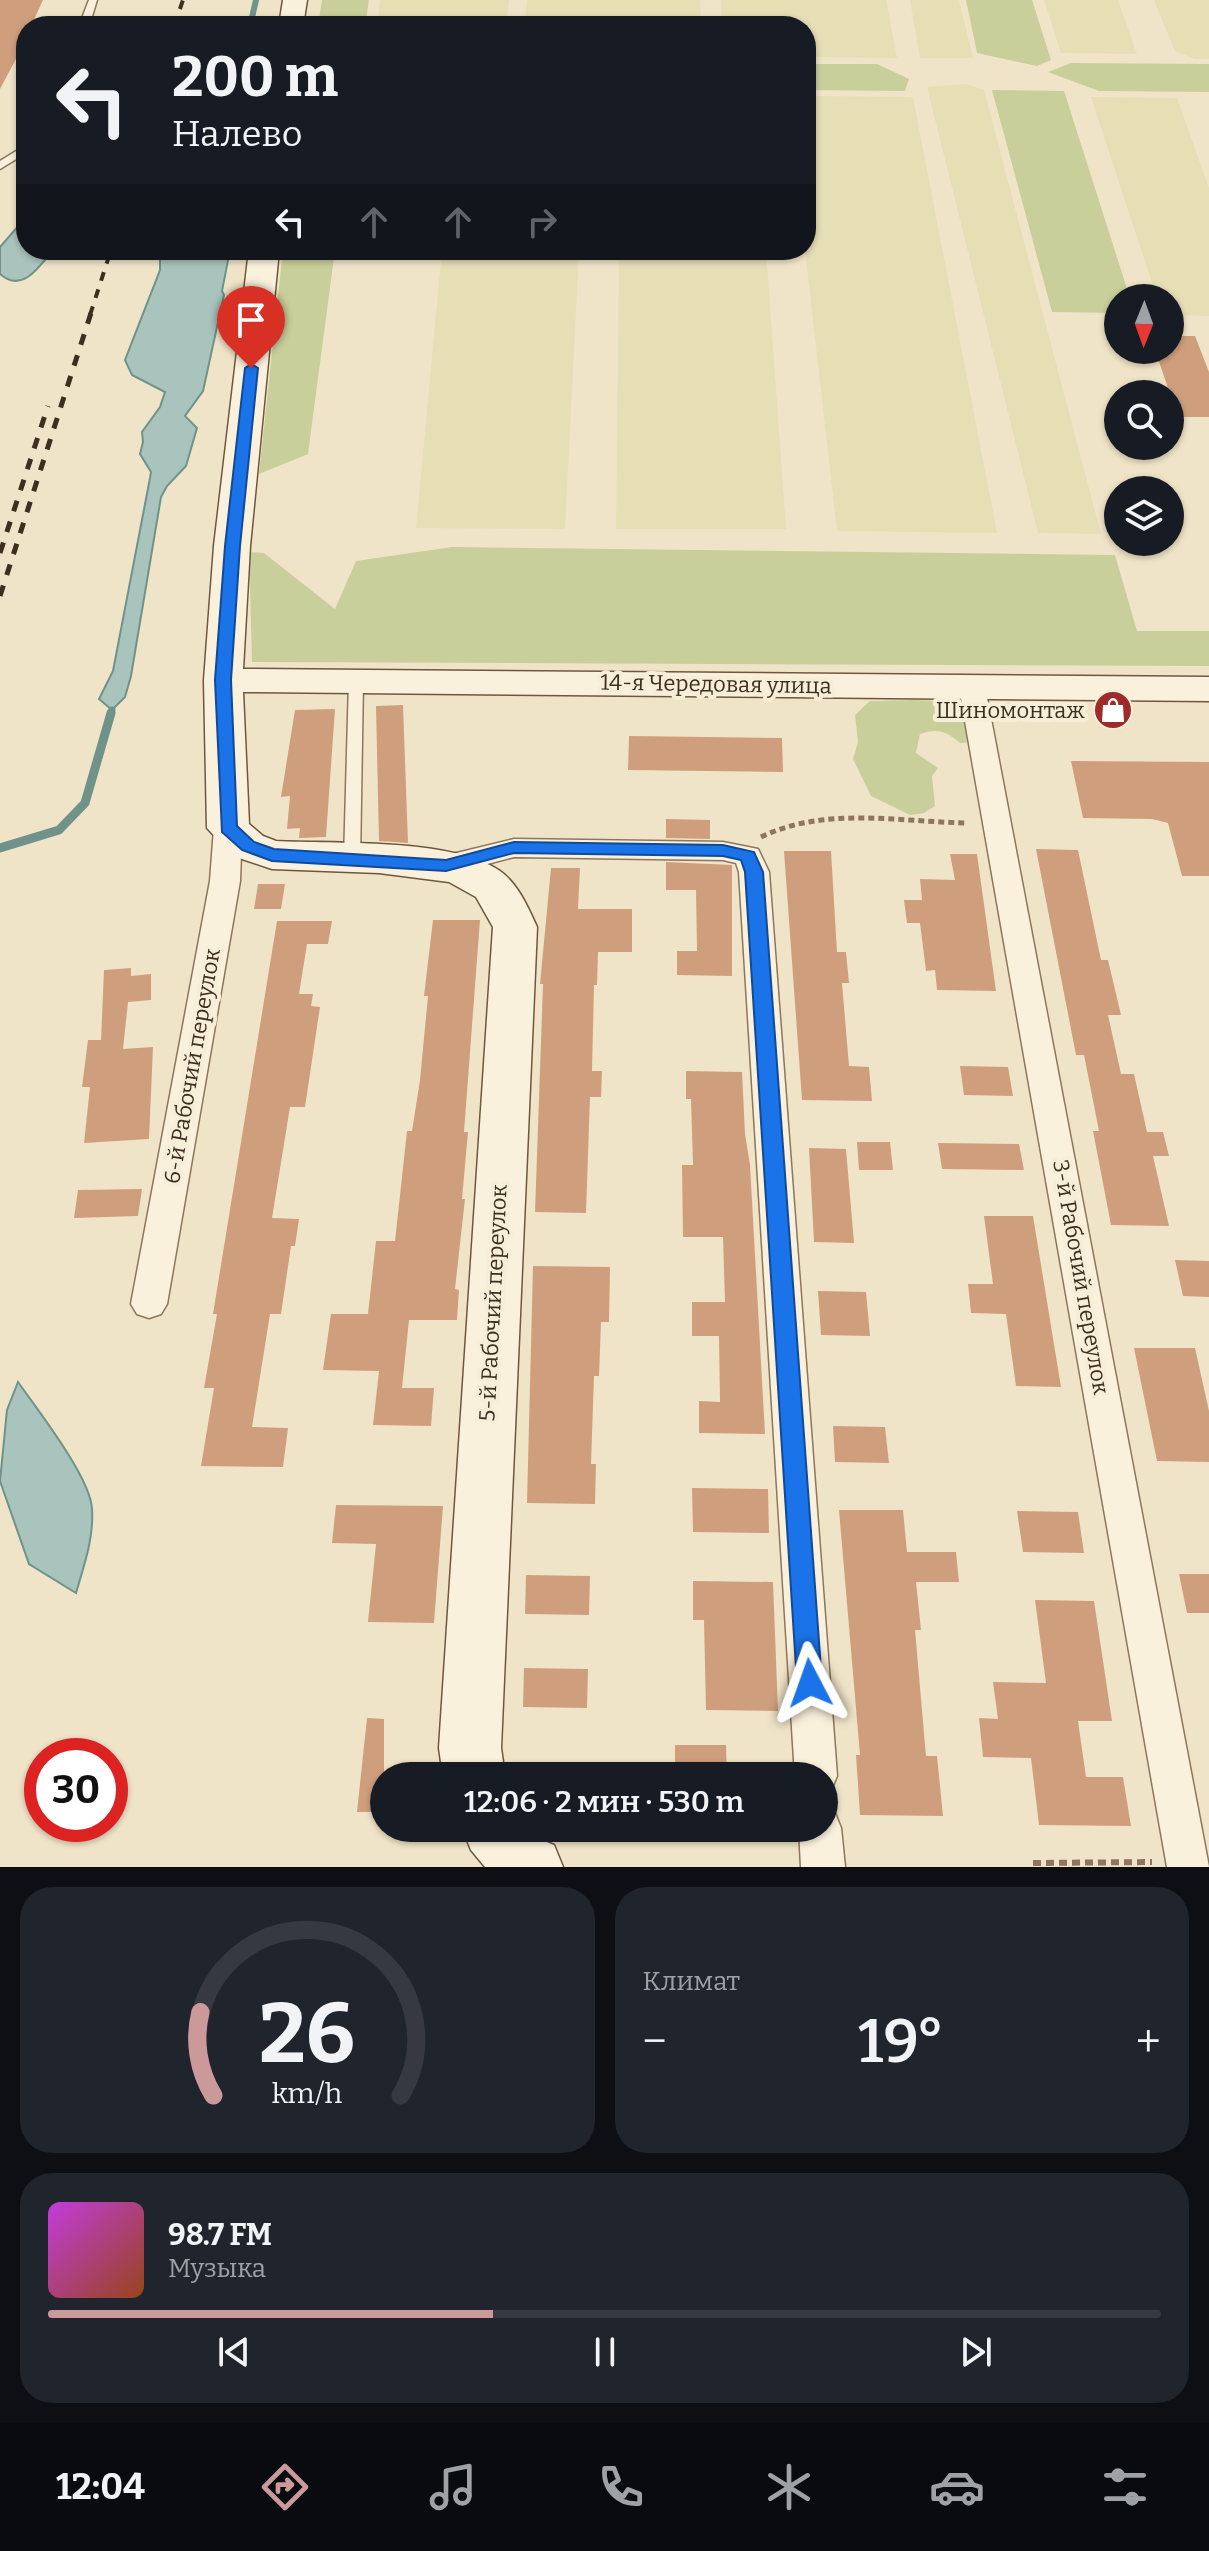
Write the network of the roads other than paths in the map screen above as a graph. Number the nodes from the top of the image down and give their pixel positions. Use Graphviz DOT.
graph roads {
  1 [pos="263,260"];
  2 [pos="223,680"];
  3 [pos="356,681"];
  4 [pos="972,687"];
  5 [pos="1209,690"];
  6 [pos="228,828"];
  7 [pos="352,860"];
  8 [pos="446,865"];
  9 [pos="149,1304"];
  10 [pos="472,1762"];
  11 [pos="815,1762"];
  12 [pos="505,1842"];
  13 [pos="821,1842"];
  14 [pos="1189,1864"];
  15 [pos="531,1867"];
  16 [pos="823,1867"];
  1 -- 2 [label="main road"];
  2 -- 3 [label="main road, 14-я Чередовая улица"];
  2 -- 6 [label="main road"];
  3 -- 4 [label="main road, 14-я Чередовая улица"];
  3 -- 7 [label="lane"];
  4 -- 5 [label="main road, 14-я Чередовая улица"];
  4 -- 14 [label="street, 3-й Рабочий переулок"];
  6 -- 7 [label="main road, 5-й Рабочий переулок"];
  6 -- 9 [label="street, 6-й Рабочий переулок"];
  7 -- 8 [label="main road, 5-й Рабочий переулок"];
  8 -- 10 [label="main road, 5-й Рабочий переулок"];
  8 -- 11 [label="street"];
  12 -- 15 [label="main road"];
  13 -- 16 [label="street"];
}
